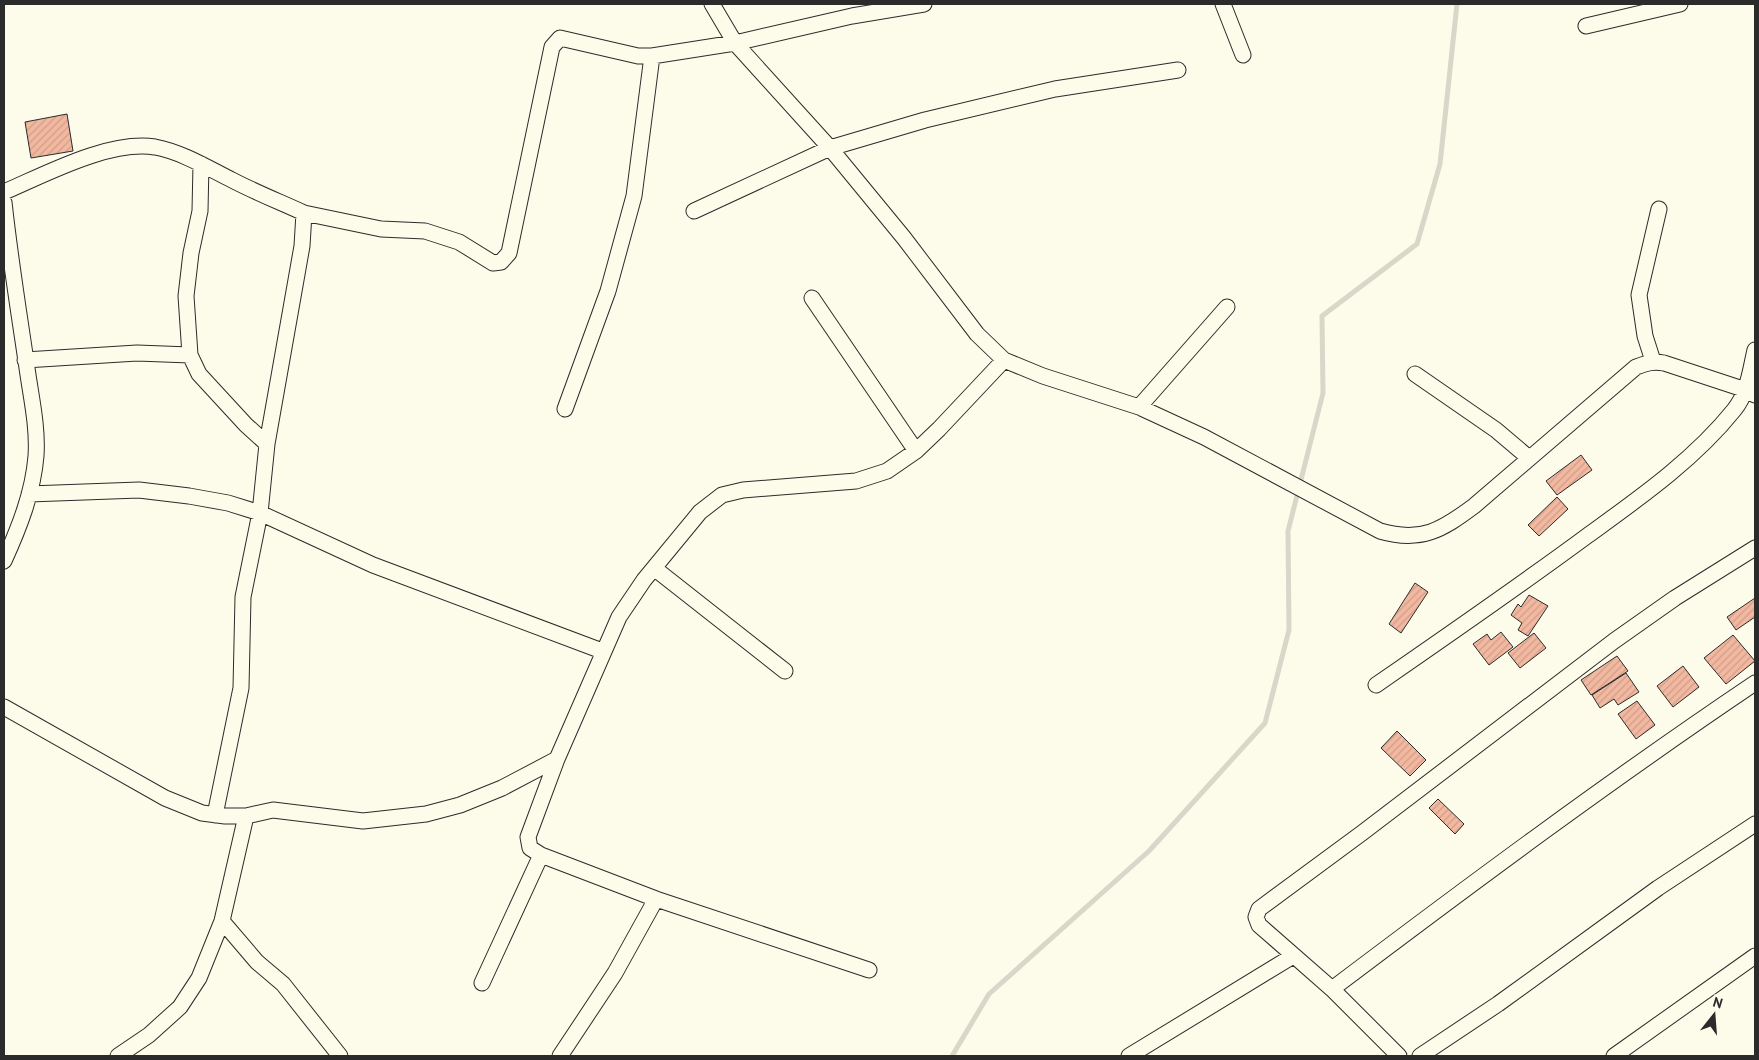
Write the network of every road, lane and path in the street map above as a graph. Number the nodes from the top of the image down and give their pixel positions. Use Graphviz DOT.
graph roads {
  1 [pos="712,4"];
  2 [pos="924,4"];
  3 [pos="1223,4"];
  4 [pos="1680,4"];
  5 [pos="1586,26"];
  6 [pos="734,43"];
  7 [pos="1243,55"];
  8 [pos="652,56"];
  9 [pos="1178,70"];
  10 [pos="830,148"];
  11 [pos="201,164"];
  12 [pos="4,192"];
  13 [pos="4,202"];
  14 [pos="1659,210"];
  15 [pos="694,211"];
  16 [pos="304,212"];
  17 [pos="812,298"];
  18 [pos="1227,307"];
  19 [pos="1755,350"];
  20 [pos="190,355"];
  21 [pos="25,360"];
  22 [pos="1004,360"];
  23 [pos="1654,362"];
  24 [pos="1415,374"];
  25 [pos="1751,393"];
  26 [pos="1140,407"];
  27 [pos="564,409"];
  28 [pos="267,444"];
  29 [pos="916,450"];
  30 [pos="1529,458"];
  31 [pos="29,494"];
  32 [pos="260,513"];
  33 [pos="1755,548"];
  34 [pos="4,561"];
  35 [pos="654,568"];
  36 [pos="602,651"];
  37 [pos="785,671"];
  38 [pos="1755,683"];
  39 [pos="1376,685"];
  40 [pos="4,707"];
  41 [pos="557,759"];
  42 [pos="215,815"];
  43 [pos="246,816"];
  44 [pos="1755,824"];
  45 [pos="541,855"];
  46 [pos="656,900"];
  47 [pos="222,921"];
  48 [pos="1294,956"];
  49 [pos="1755,956"];
  50 [pos="869,970"];
  51 [pos="482,983"];
  52 [pos="1332,990"];
  53 [pos="118,1056"];
  54 [pos="340,1056"];
  55 [pos="560,1056"];
  56 [pos="1130,1056"];
  57 [pos="1399,1056"];
  58 [pos="1420,1056"];
  59 [pos="1614,1056"];
  1 -- 6 [label="street"];
  2 -- 6 [label="street"];
  3 -- 7 [label="street"];
  4 -- 5 [label="street"];
  6 -- 8 [label="street"];
  6 -- 10 [label="street"];
  8 -- 16 [label="street"];
  8 -- 27 [label="street"];
  9 -- 10 [label="street"];
  10 -- 15 [label="street"];
  10 -- 22 [label="street"];
  11 -- 12 [label="street"];
  11 -- 16 [label="street"];
  11 -- 20 [label="street"];
  13 -- 21 [label="street"];
  14 -- 23 [label="street"];
  16 -- 28 [label="street"];
  17 -- 29 [label="street"];
  18 -- 26 [label="street"];
  19 -- 25 [label="street"];
  20 -- 21 [label="street"];
  20 -- 28 [label="street"];
  21 -- 31 [label="street"];
  22 -- 26 [label="street"];
  22 -- 29 [label="street"];
  23 -- 25 [label="street"];
  23 -- 30 [label="street"];
  24 -- 30 [label="street"];
  25 -- 39 [label="street"];
  26 -- 30 [label="street"];
  28 -- 32 [label="street"];
  29 -- 35 [label="street"];
  31 -- 32 [label="street"];
  31 -- 34 [label="street"];
  32 -- 36 [label="street"];
  32 -- 42 [label="street"];
  33 -- 48 [label="street"];
  35 -- 36 [label="street"];
  35 -- 37 [label="street"];
  36 -- 41 [label="street"];
  38 -- 52 [label="street"];
  40 -- 42 [label="street"];
  41 -- 43 [label="street"];
  41 -- 45 [label="street"];
  42 -- 43 [label="street"];
  43 -- 47 [label="street"];
  44 -- 58 [label="street"];
  45 -- 46 [label="street"];
  45 -- 51 [label="street"];
  46 -- 50 [label="street"];
  46 -- 55 [label="street"];
  47 -- 53 [label="street"];
  47 -- 54 [label="street"];
  48 -- 52 [label="street"];
  48 -- 56 [label="street"];
  49 -- 59 [label="street"];
  52 -- 57 [label="street"];
}
